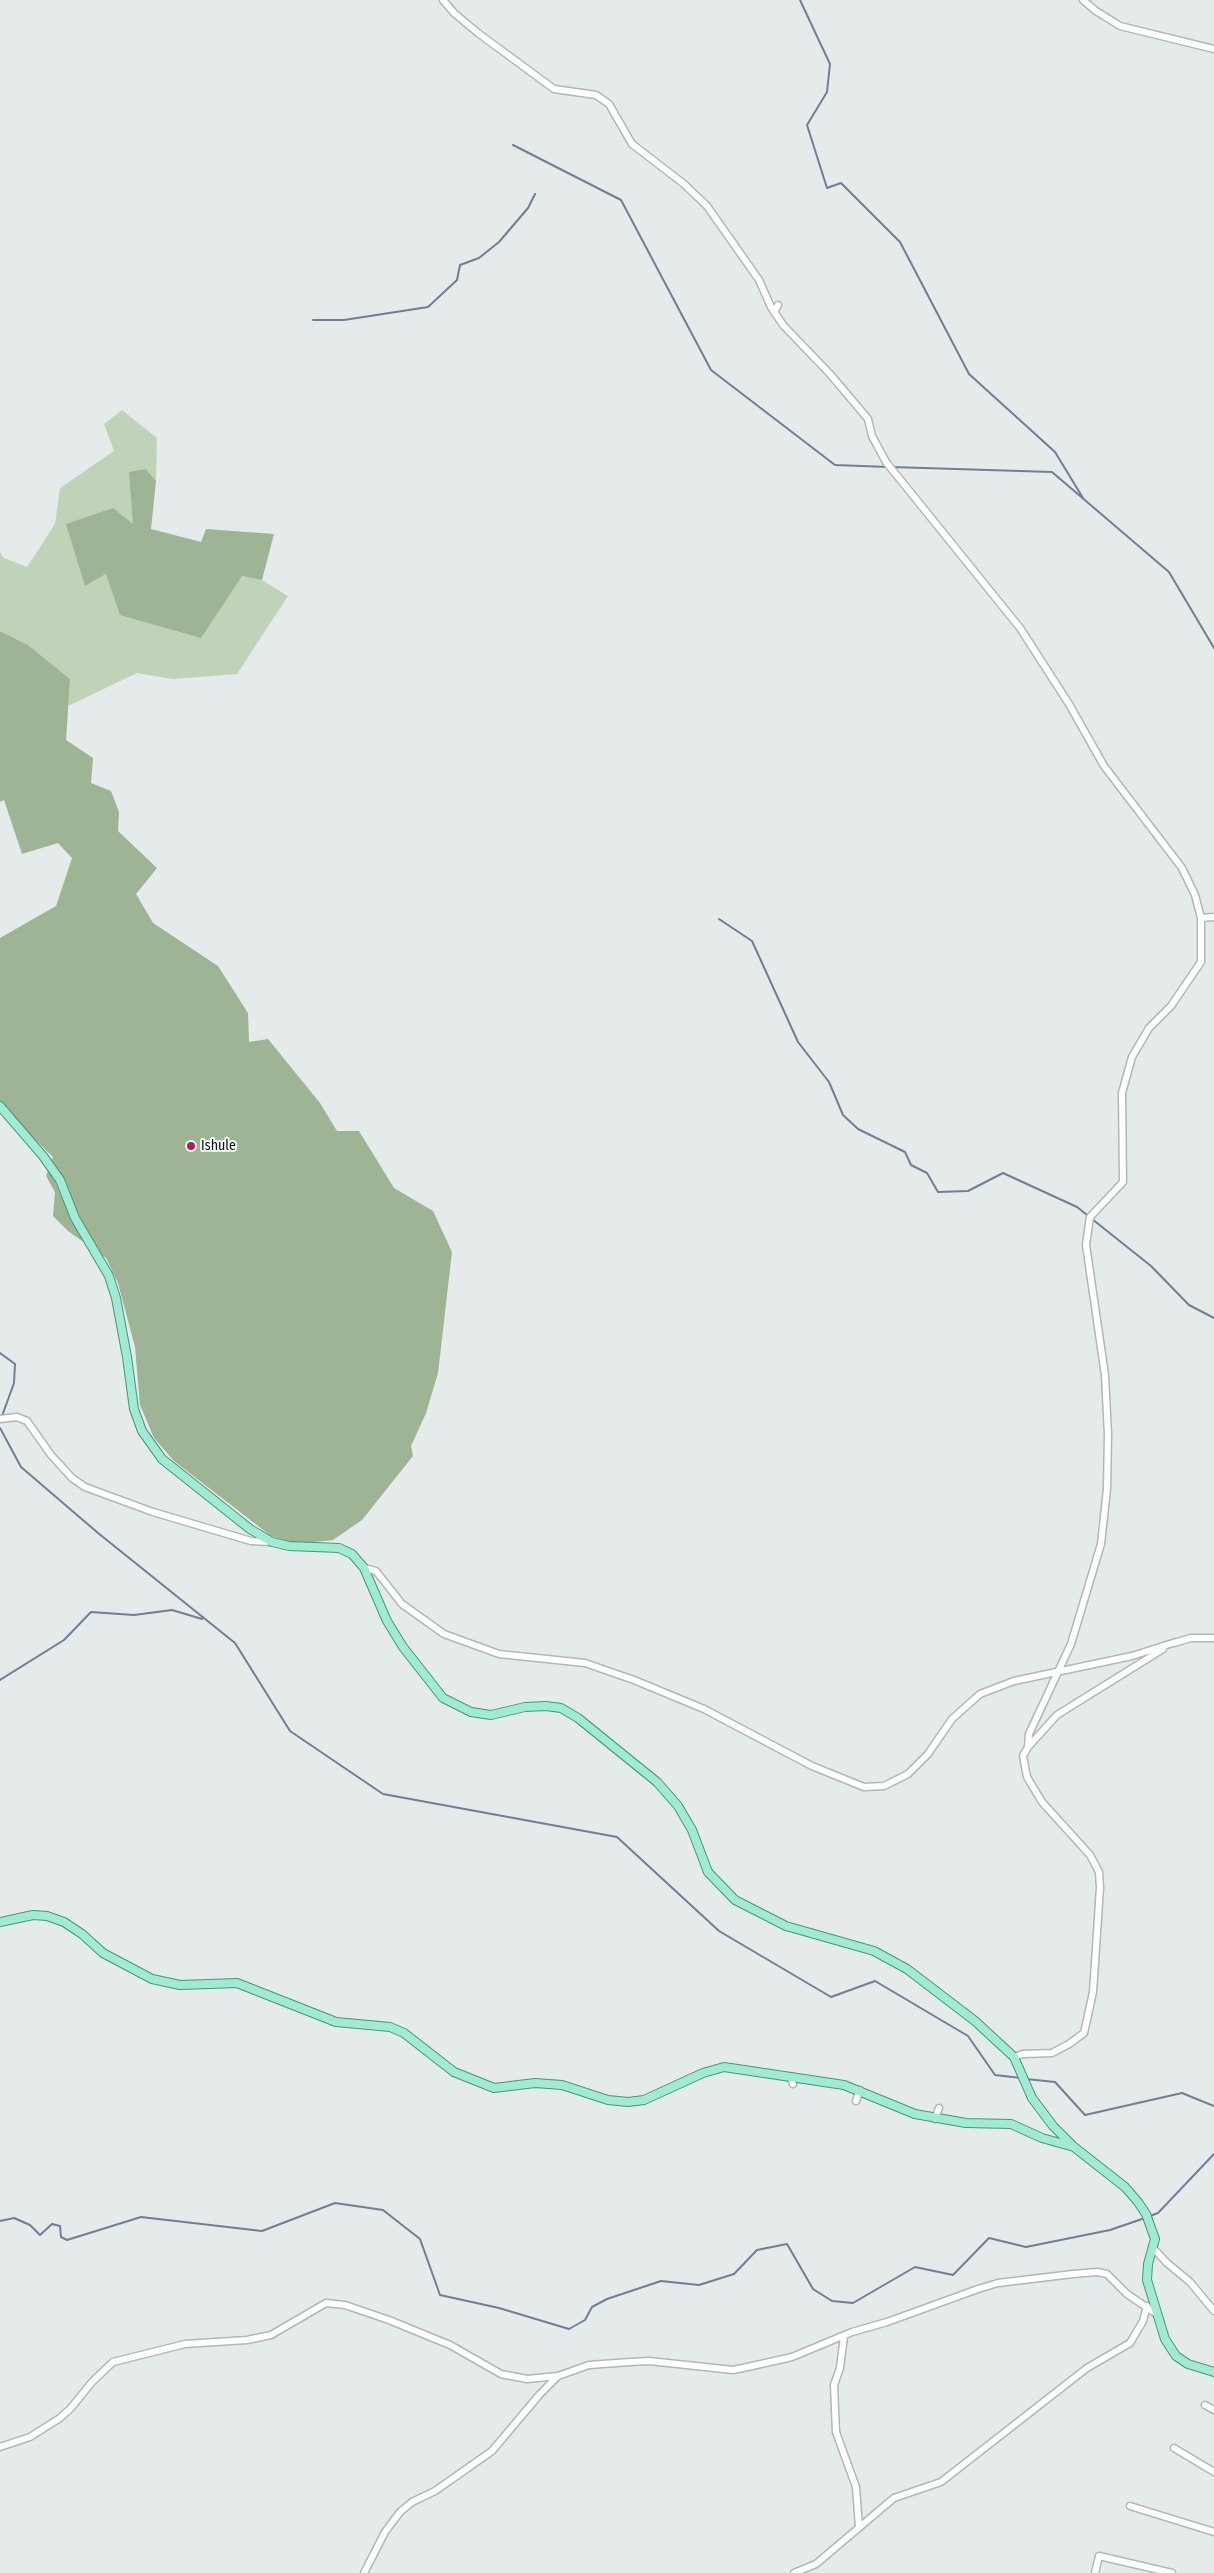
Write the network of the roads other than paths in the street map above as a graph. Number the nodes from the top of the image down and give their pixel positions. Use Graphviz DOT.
graph roads {
  1 [pos="442,0"];
  2 [pos="1083,0"];
  3 [pos="1214,49"];
  4 [pos="778,305"];
  5 [pos="774,312"];
  6 [pos="1214,917"];
  7 [pos="1201,918"];
  8 [pos="0,1106"];
  9 [pos="1,1419"];
  10 [pos="272,1542"];
  11 [pos="364,1568"];
  12 [pos="1214,1638"];
  13 [pos="1176,1642"];
  14 [pos="1056,1673"];
  15 [pos="1028,1747"];
  16 [pos="0,1922"];
  17 [pos="1014,2057"];
  18 [pos="860,2090"];
  19 [pos="856,2101"];
  20 [pos="939,2108"];
  21 [pos="935,2118"];
  22 [pos="1074,2147"];
  23 [pos="1152,2247"];
  24 [pos="1147,2306"];
  25 [pos="1214,2311"];
  26 [pos="1158,2315"];
  27 [pos="844,2336"];
  28 [pos="1214,2372"];
  29 [pos="558,2376"];
  30 [pos="1205,2405"];
  31 [pos="1214,2410"];
  32 [pos="502,2424"];
  33 [pos="510,2428"];
  34 [pos="0,2447"];
  35 [pos="1174,2448"];
  36 [pos="1214,2472"];
  37 [pos="1130,2506"];
  38 [pos="858,2527"];
  39 [pos="1214,2532"];
  40 [pos="364,2573"];
  41 [pos="794,2573"];
  42 [pos="1095,2573"];
  43 [pos="1172,2573"];
  1 -- 5 [label="street"];
  2 -- 3 [label="street"];
  4 -- 5 [label="street"];
  5 -- 7 [label="street"];
  6 -- 7 [label="street"];
  7 -- 14 [label="street"];
  8 -- 10 [label="main road"];
  9 -- 10 [label="street"];
  10 -- 11 [label="main road"];
  11 -- 14 [label="street"];
  11 -- 17 [label="main road"];
  12 -- 13 [label="street"];
  13 -- 14 [label="street"];
  13 -- 15 [label="street"];
  14 -- 15 [label="street"];
  15 -- 17 [label="street"];
  16 -- 18 [label="main road"];
  17 -- 22 [label="main road"];
  18 -- 19 [label="street"];
  18 -- 21 [label="main road"];
  20 -- 21 [label="street"];
  21 -- 22 [label="main road"];
  22 -- 23 [label="main road"];
  23 -- 25 [label="street"];
  23 -- 26 [label="main road"];
  24 -- 26 [label="street"];
  24 -- 27 [label="street"];
  24 -- 38 [label="street"];
  26 -- 28 [label="main road"];
  27 -- 29 [label="street"];
  27 -- 38 [label="street"];
  29 -- 33 [label="street"];
  29 -- 34 [label="street"];
  30 -- 31 [label="street"];
  32 -- 33 [label="street"];
  33 -- 40 [label="street"];
  35 -- 36 [label="street"];
  37 -- 39 [label="street"];
  38 -- 41 [label="street"];
  42 -- 43 [label="street"];
}
